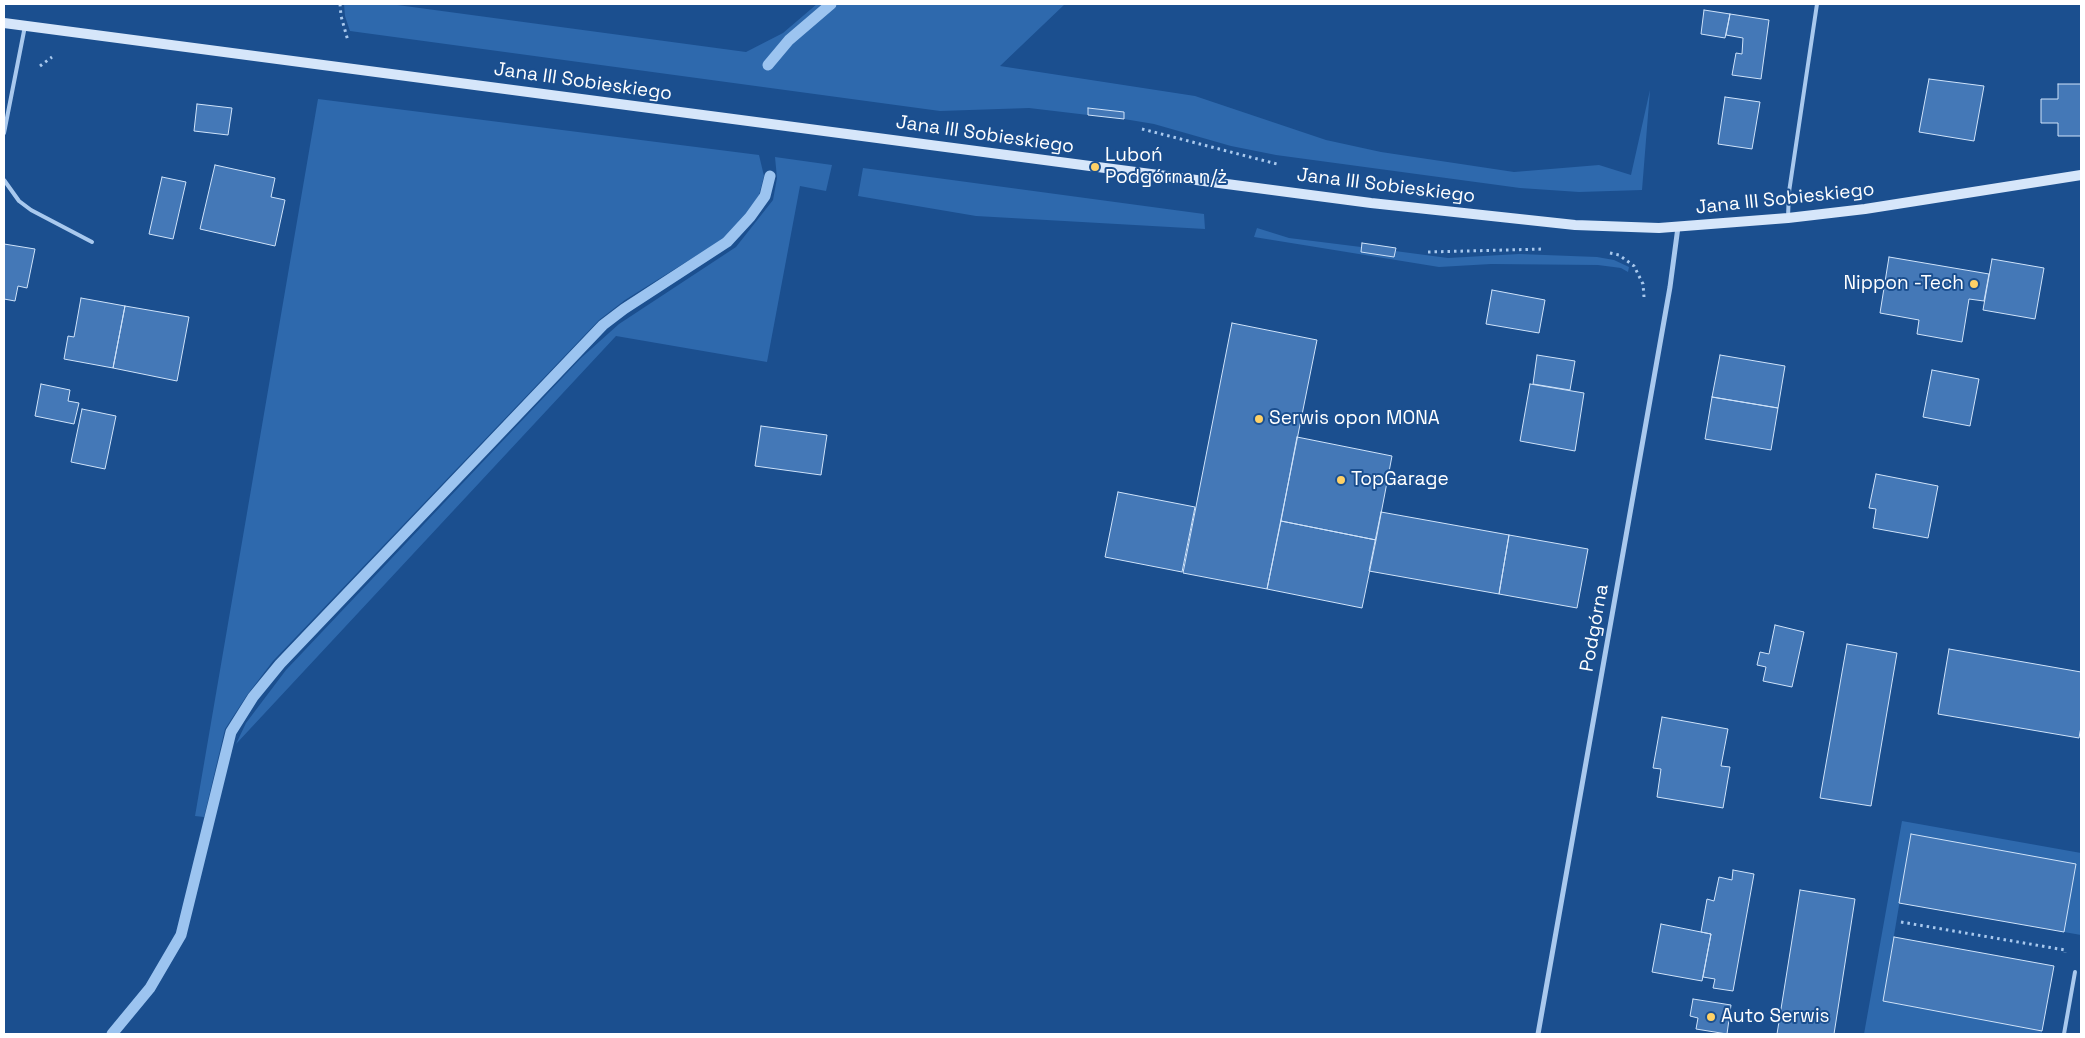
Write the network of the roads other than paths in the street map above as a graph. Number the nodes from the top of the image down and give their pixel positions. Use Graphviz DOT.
graph roads {
  1 [pos="1817,4"];
  2 [pos="4,23"];
  3 [pos="25,26"];
  4 [pos="4,134"];
  5 [pos="2081,175"];
  6 [pos="4,180"];
  7 [pos="1788,218"];
  8 [pos="1678,227"];
  9 [pos="92,242"];
  10 [pos="2076,972"];
  11 [pos="1538,1034"];
  12 [pos="2064,1034"];
  1 -- 7 [label="lane"];
  2 -- 3 [label="street, Jana III Sobieskiego"];
  3 -- 4 [label="lane"];
  3 -- 8 [label="street, Jana III Sobieskiego"];
  5 -- 7 [label="street, Jana III Sobieskiego"];
  6 -- 9 [label="lane"];
  7 -- 8 [label="street, Jana III Sobieskiego"];
  8 -- 11 [label="street, Podgórna"];
  10 -- 12 [label="lane"];
}
